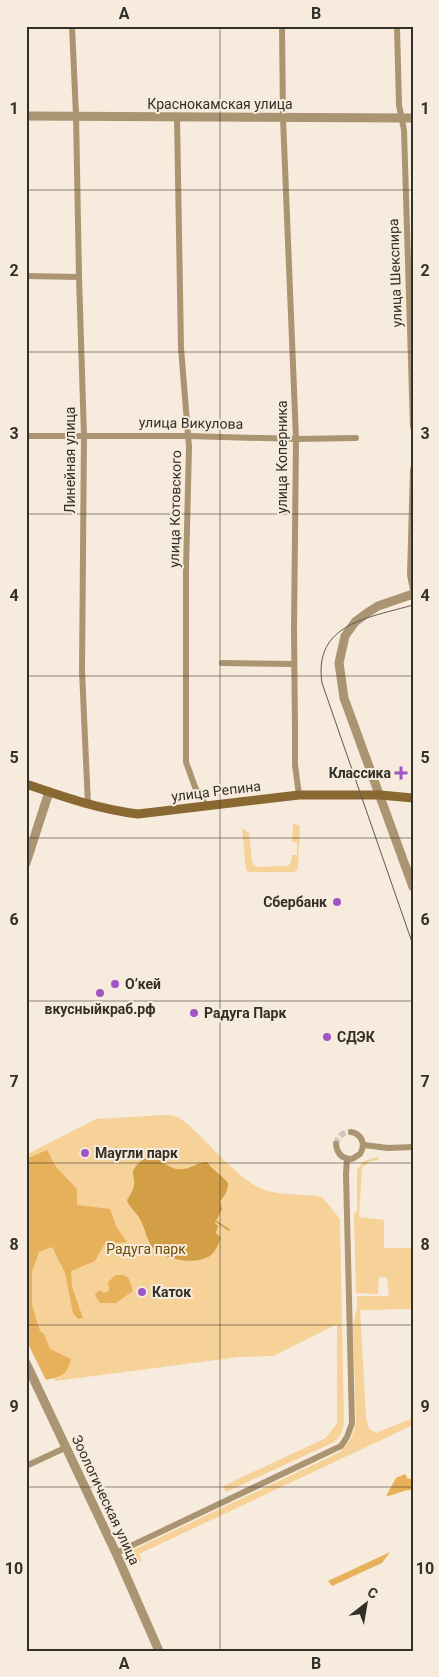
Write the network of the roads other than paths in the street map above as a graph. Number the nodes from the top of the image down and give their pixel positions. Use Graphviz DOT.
graph roads {
  1 [pos="72,26"];
  2 [pos="282,26"];
  3 [pos="397,26"];
  4 [pos="26,116"];
  5 [pos="76,116"];
  6 [pos="177,118"];
  7 [pos="283,118"];
  8 [pos="402,118"];
  9 [pos="413,118"];
  10 [pos="26,276"];
  11 [pos="79,277"];
  12 [pos="413,427"];
  13 [pos="26,436"];
  14 [pos="84,436"];
  15 [pos="188,436"];
  16 [pos="356,438"];
  17 [pos="296,439"];
  18 [pos="413,469"];
  19 [pos="413,590"];
  20 [pos="413,594"];
  21 [pos="222,663"];
  22 [pos="294,664"];
  23 [pos="26,784"];
  24 [pos="49,792"];
  25 [pos="299,795"];
  26 [pos="380,795"];
  27 [pos="413,798"];
  28 [pos="88,805"];
  29 [pos="207,807"];
  30 [pos="26,863"];
  31 [pos="413,887"];
  32 [pos="351,1132"];
  33 [pos="336,1144"];
  34 [pos="364,1145"];
  35 [pos="413,1147"];
  36 [pos="347,1159"];
  37 [pos="26,1363"];
  38 [pos="67,1447"];
  39 [pos="26,1466"];
  40 [pos="116,1553"];
  41 [pos="159,1651"];
  1 -- 5 [label="street, Линейная улица"];
  2 -- 7 [label="street, улица Коперника"];
  3 -- 8 [label="street, улица Шекспира"];
  4 -- 5 [label="street, Краснокамская улица"];
  5 -- 6 [label="street, Краснокамская улица"];
  5 -- 11 [label="street, Линейная улица"];
  6 -- 7 [label="street, Краснокамская улица"];
  6 -- 15 [label="street, улица Котовского"];
  7 -- 8 [label="street, Краснокамская улица"];
  7 -- 17 [label="street, улица Коперника"];
  8 -- 9 [label="street, Краснокамская улица"];
  8 -- 12 [label="street, улица Шекспира"];
  10 -- 11 [label="street"];
  11 -- 14 [label="street, Линейная улица"];
  13 -- 14 [label="street, улица Викулова"];
  14 -- 15 [label="street, улица Викулова"];
  14 -- 28 [label="street, Линейная улица"];
  15 -- 17 [label="street, улица Викулова"];
  15 -- 29 [label="street, улица Котовского"];
  16 -- 17 [label="street, улица Викулова"];
  17 -- 22 [label="street, улица Коперника"];
  18 -- 19 [label="street"];
  20 -- 26 [label="street"];
  21 -- 22 [label="street"];
  22 -- 25 [label="street, улица Коперника"];
  23 -- 24 [label="main road, улица Репина"];
  24 -- 28 [label="main road, улица Репина"];
  24 -- 30 [label="street"];
  25 -- 26 [label="main road, улица Репина"];
  25 -- 29 [label="main road, улица Репина"];
  26 -- 27 [label="main road, улица Репина"];
  26 -- 31 [label="street"];
  28 -- 29 [label="main road, улица Репина"];
  32 -- 34 [label="street"];
  33 -- 36 [label="street"];
  34 -- 35 [label="street"];
  34 -- 36 [label="street"];
  36 -- 40 [label="street"];
  37 -- 38 [label="street, Зоологическая улица"];
  38 -- 39 [label="street"];
  38 -- 40 [label="street, Зоологическая улица"];
  40 -- 41 [label="street, Зоологическая улица"];
}
